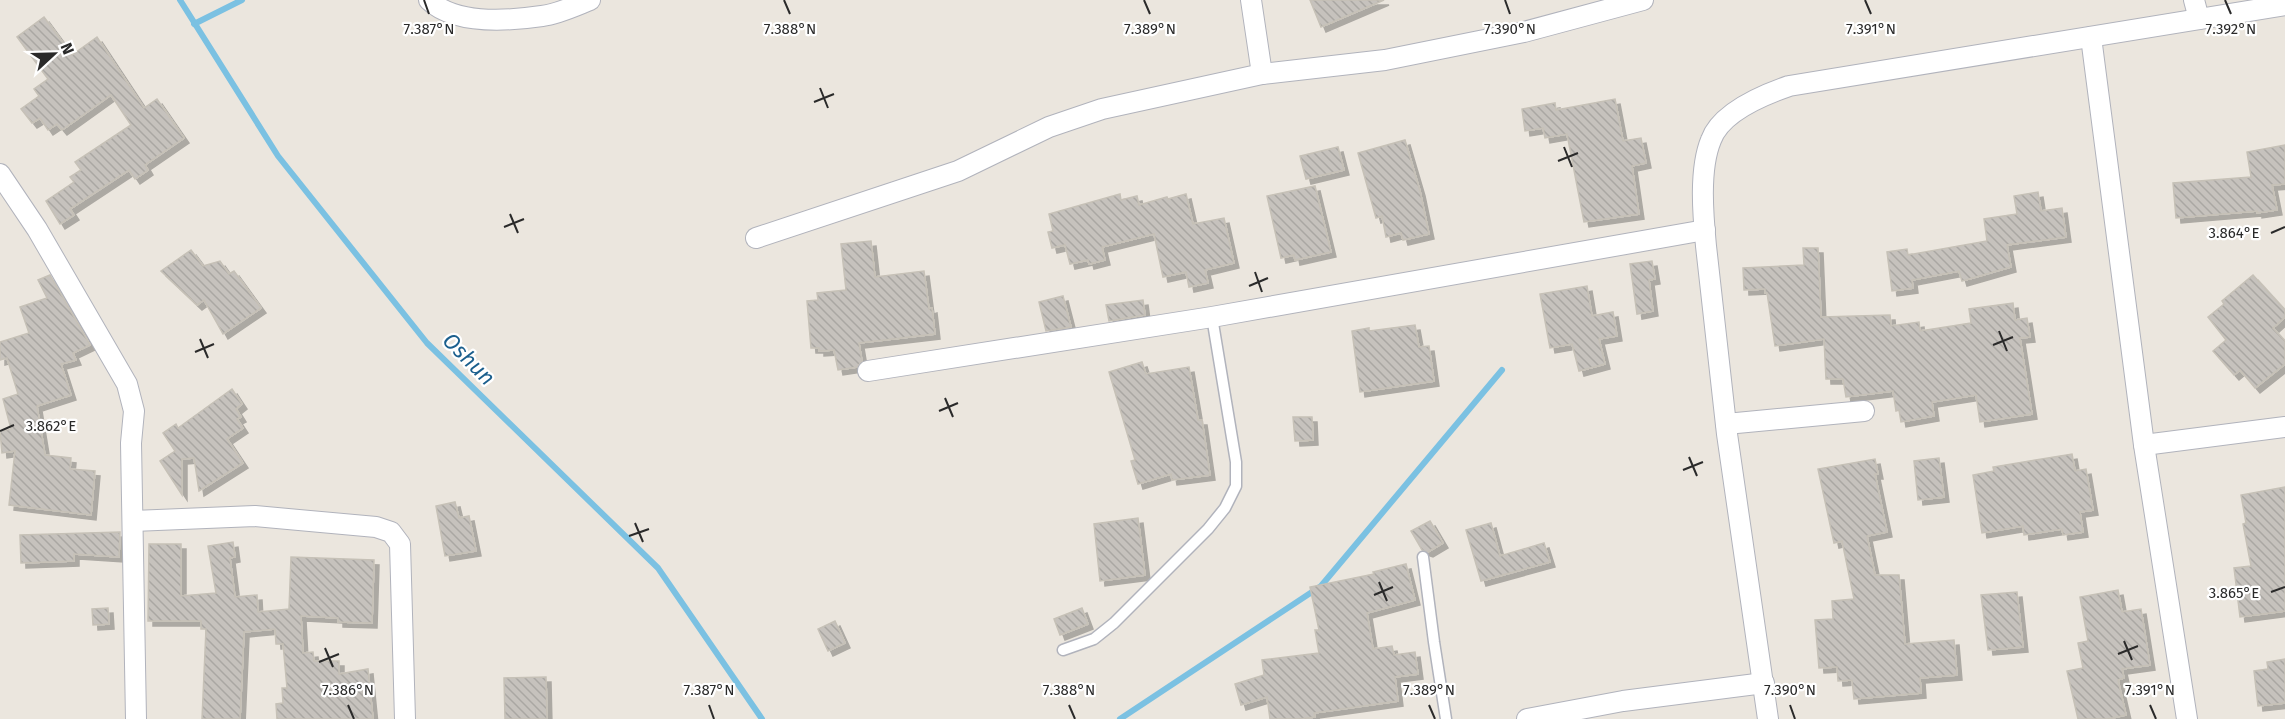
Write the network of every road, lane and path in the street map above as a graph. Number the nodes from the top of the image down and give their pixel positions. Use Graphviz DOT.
graph roads {
  1 [pos="429,0"];
  2 [pos="590,0"];
  3 [pos="1251,0"];
  4 [pos="1643,0"];
  5 [pos="2285,5"];
  6 [pos="2197,10"];
  7 [pos="2091,37"];
  8 [pos="1262,74"];
  9 [pos="0,174"];
  10 [pos="1705,230"];
  11 [pos="756,238"];
  12 [pos="1212,317"];
  13 [pos="868,371"];
  14 [pos="1864,411"];
  15 [pos="1726,424"];
  16 [pos="2285,427"];
  17 [pos="2144,445"];
  18 [pos="134,521"];
  19 [pos="1423,557"];
  20 [pos="1063,650"];
  21 [pos="1764,683"];
  22 [pos="136,719"];
  23 [pos="405,719"];
  24 [pos="1446,719"];
  25 [pos="1527,719"];
  26 [pos="1768,719"];
  27 [pos="2187,719"];
  1 -- 2 [label="street"];
  3 -- 8 [label="street"];
  4 -- 8 [label="street"];
  5 -- 6 [label="street"];
  6 -- 7 [label="street"];
  7 -- 10 [label="street"];
  7 -- 17 [label="street"];
  8 -- 11 [label="street"];
  9 -- 18 [label="street"];
  10 -- 12 [label="street"];
  10 -- 15 [label="street"];
  12 -- 13 [label="street"];
  12 -- 20 [label="lane"];
  14 -- 15 [label="street"];
  15 -- 21 [label="street"];
  16 -- 17 [label="street"];
  17 -- 27 [label="street"];
  18 -- 22 [label="street"];
  18 -- 23 [label="street"];
  19 -- 24 [label="lane"];
  21 -- 25 [label="street"];
  21 -- 26 [label="street"];
}
